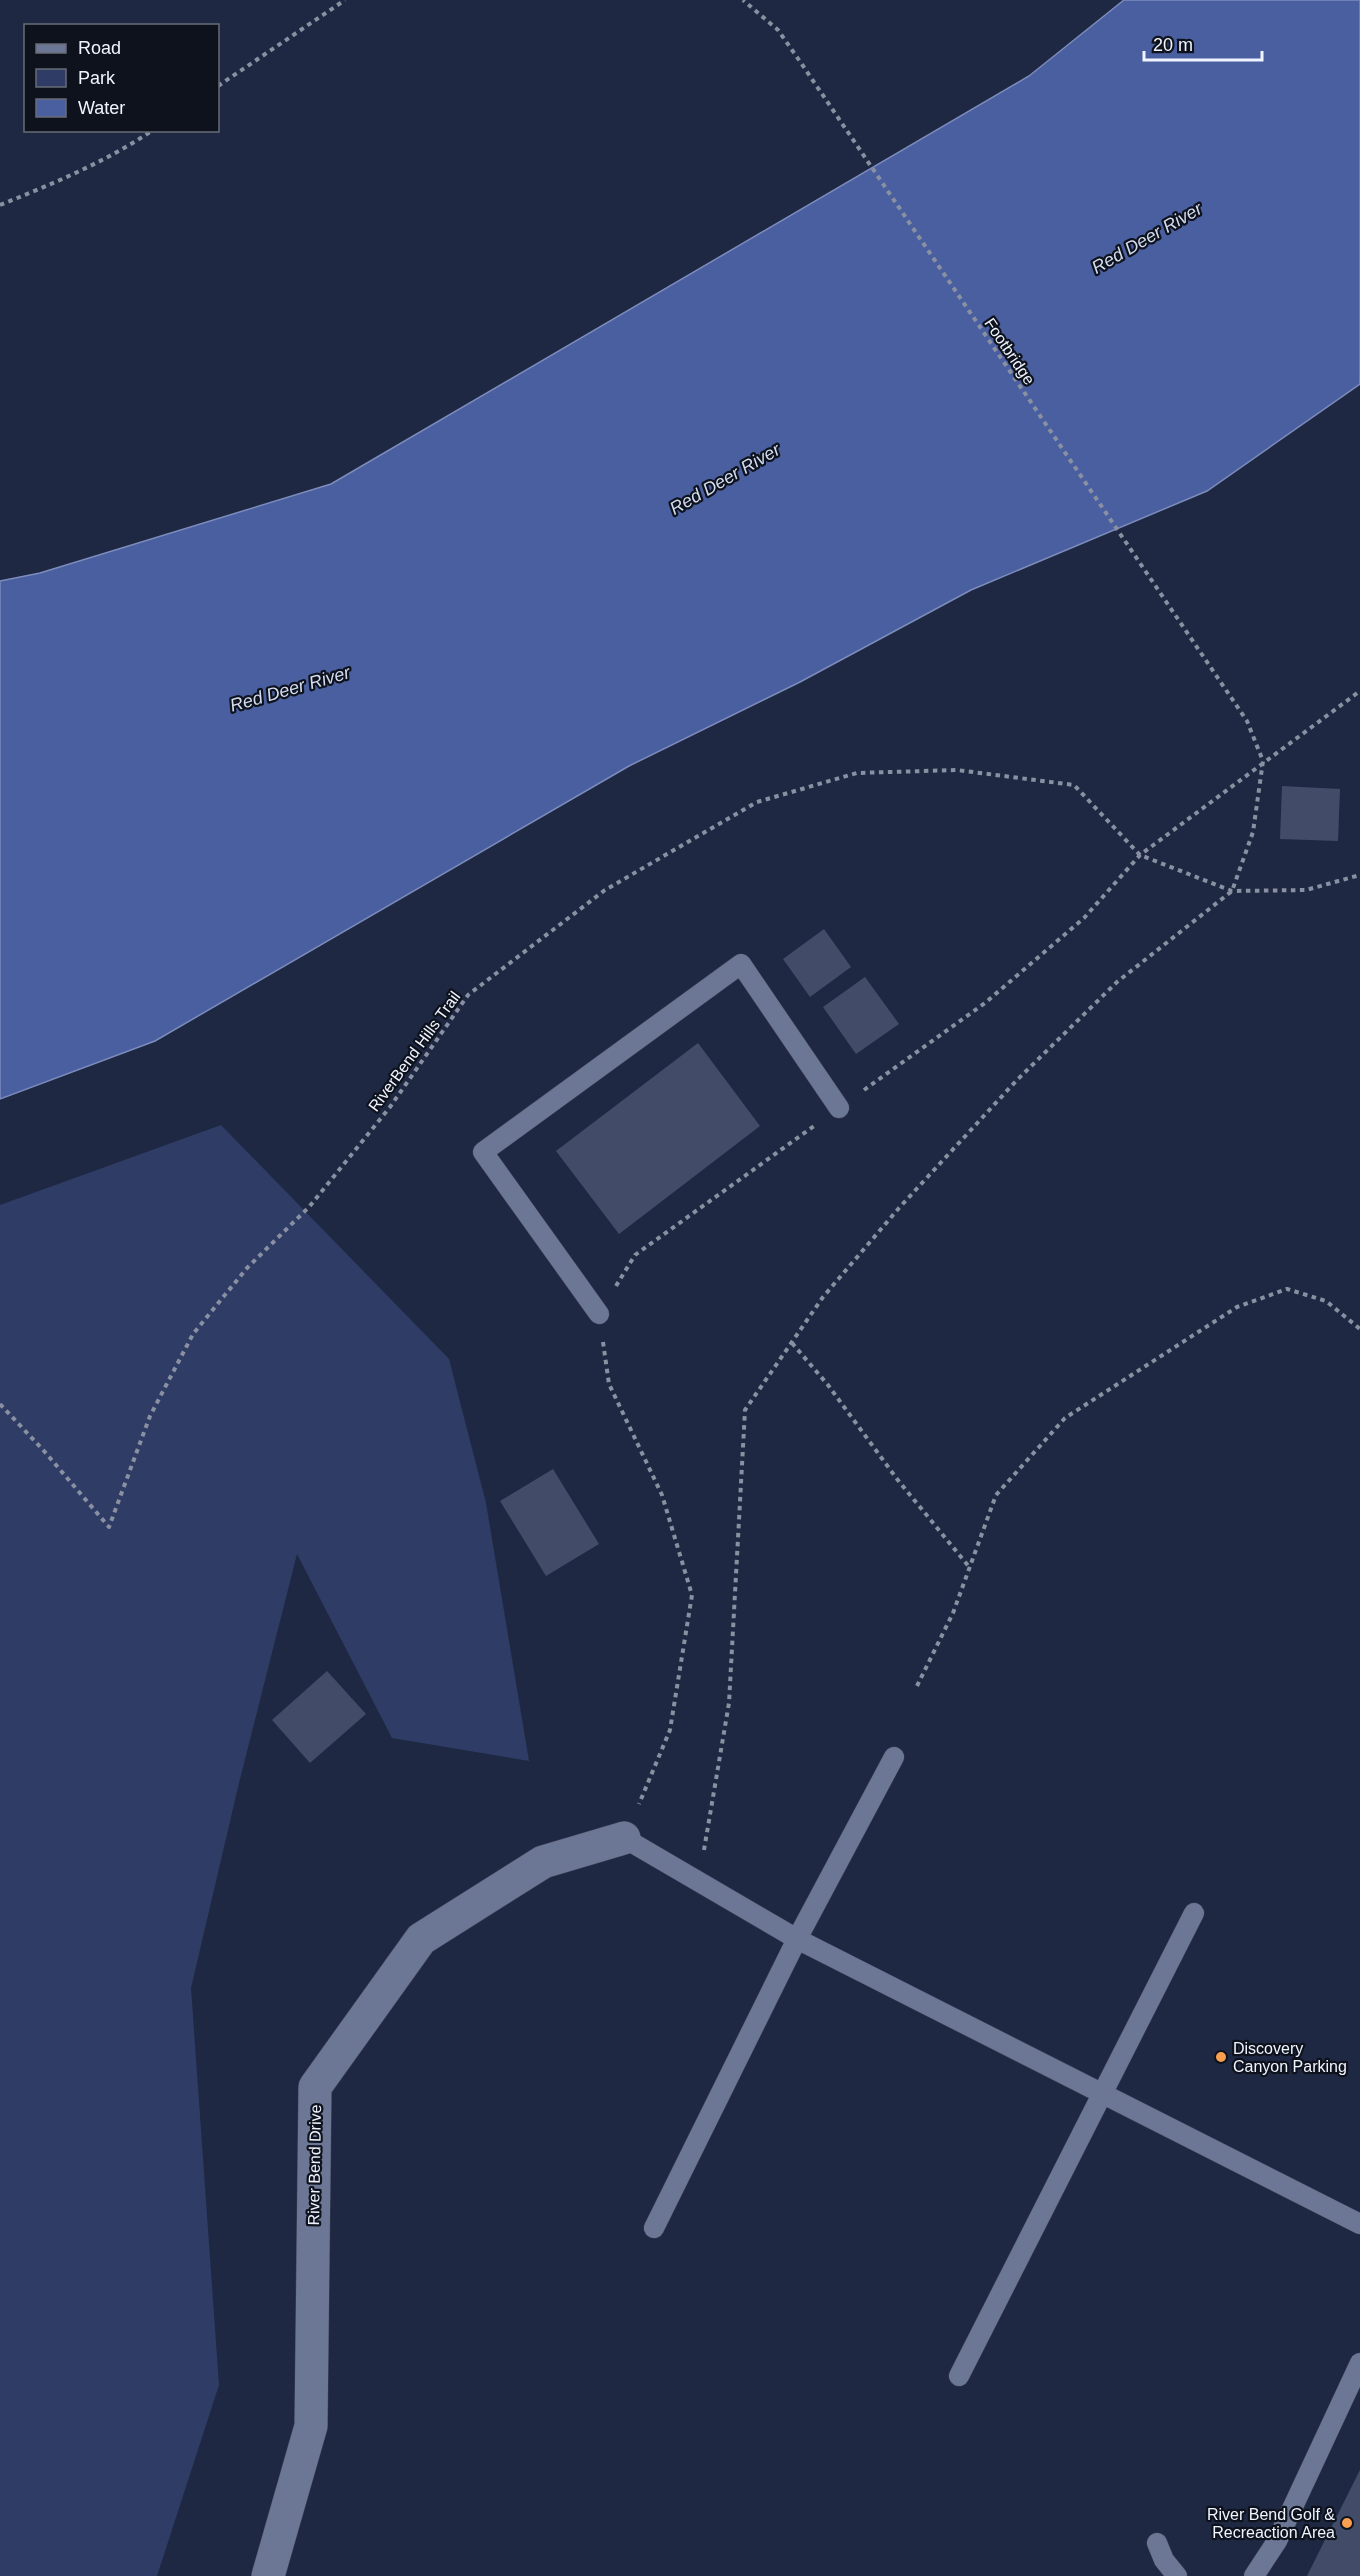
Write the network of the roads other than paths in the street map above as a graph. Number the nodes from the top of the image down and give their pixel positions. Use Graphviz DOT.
graph roads {
  1 [pos="839,1108"];
  2 [pos="599,1314"];
  3 [pos="894,1757"];
  4 [pos="624,1838"];
  5 [pos="1194,1913"];
  6 [pos="797,1940"];
  7 [pos="1102,2094"];
  8 [pos="1360,2224"];
  9 [pos="654,2228"];
  10 [pos="1360,2363"];
  11 [pos="959,2376"];
  12 [pos="1157,2543"];
  13 [pos="268,2576"];
  14 [pos="1177,2576"];
  15 [pos="1254,2576"];
  1 -- 2 [label="lane"];
  3 -- 6 [label="lane"];
  4 -- 6 [label="lane"];
  4 -- 13 [label="street, River Bend Drive"];
  5 -- 7 [label="lane"];
  6 -- 7 [label="lane"];
  6 -- 9 [label="lane"];
  7 -- 8 [label="lane"];
  7 -- 11 [label="lane"];
  10 -- 15 [label="lane"];
  12 -- 14 [label="lane"];
}
